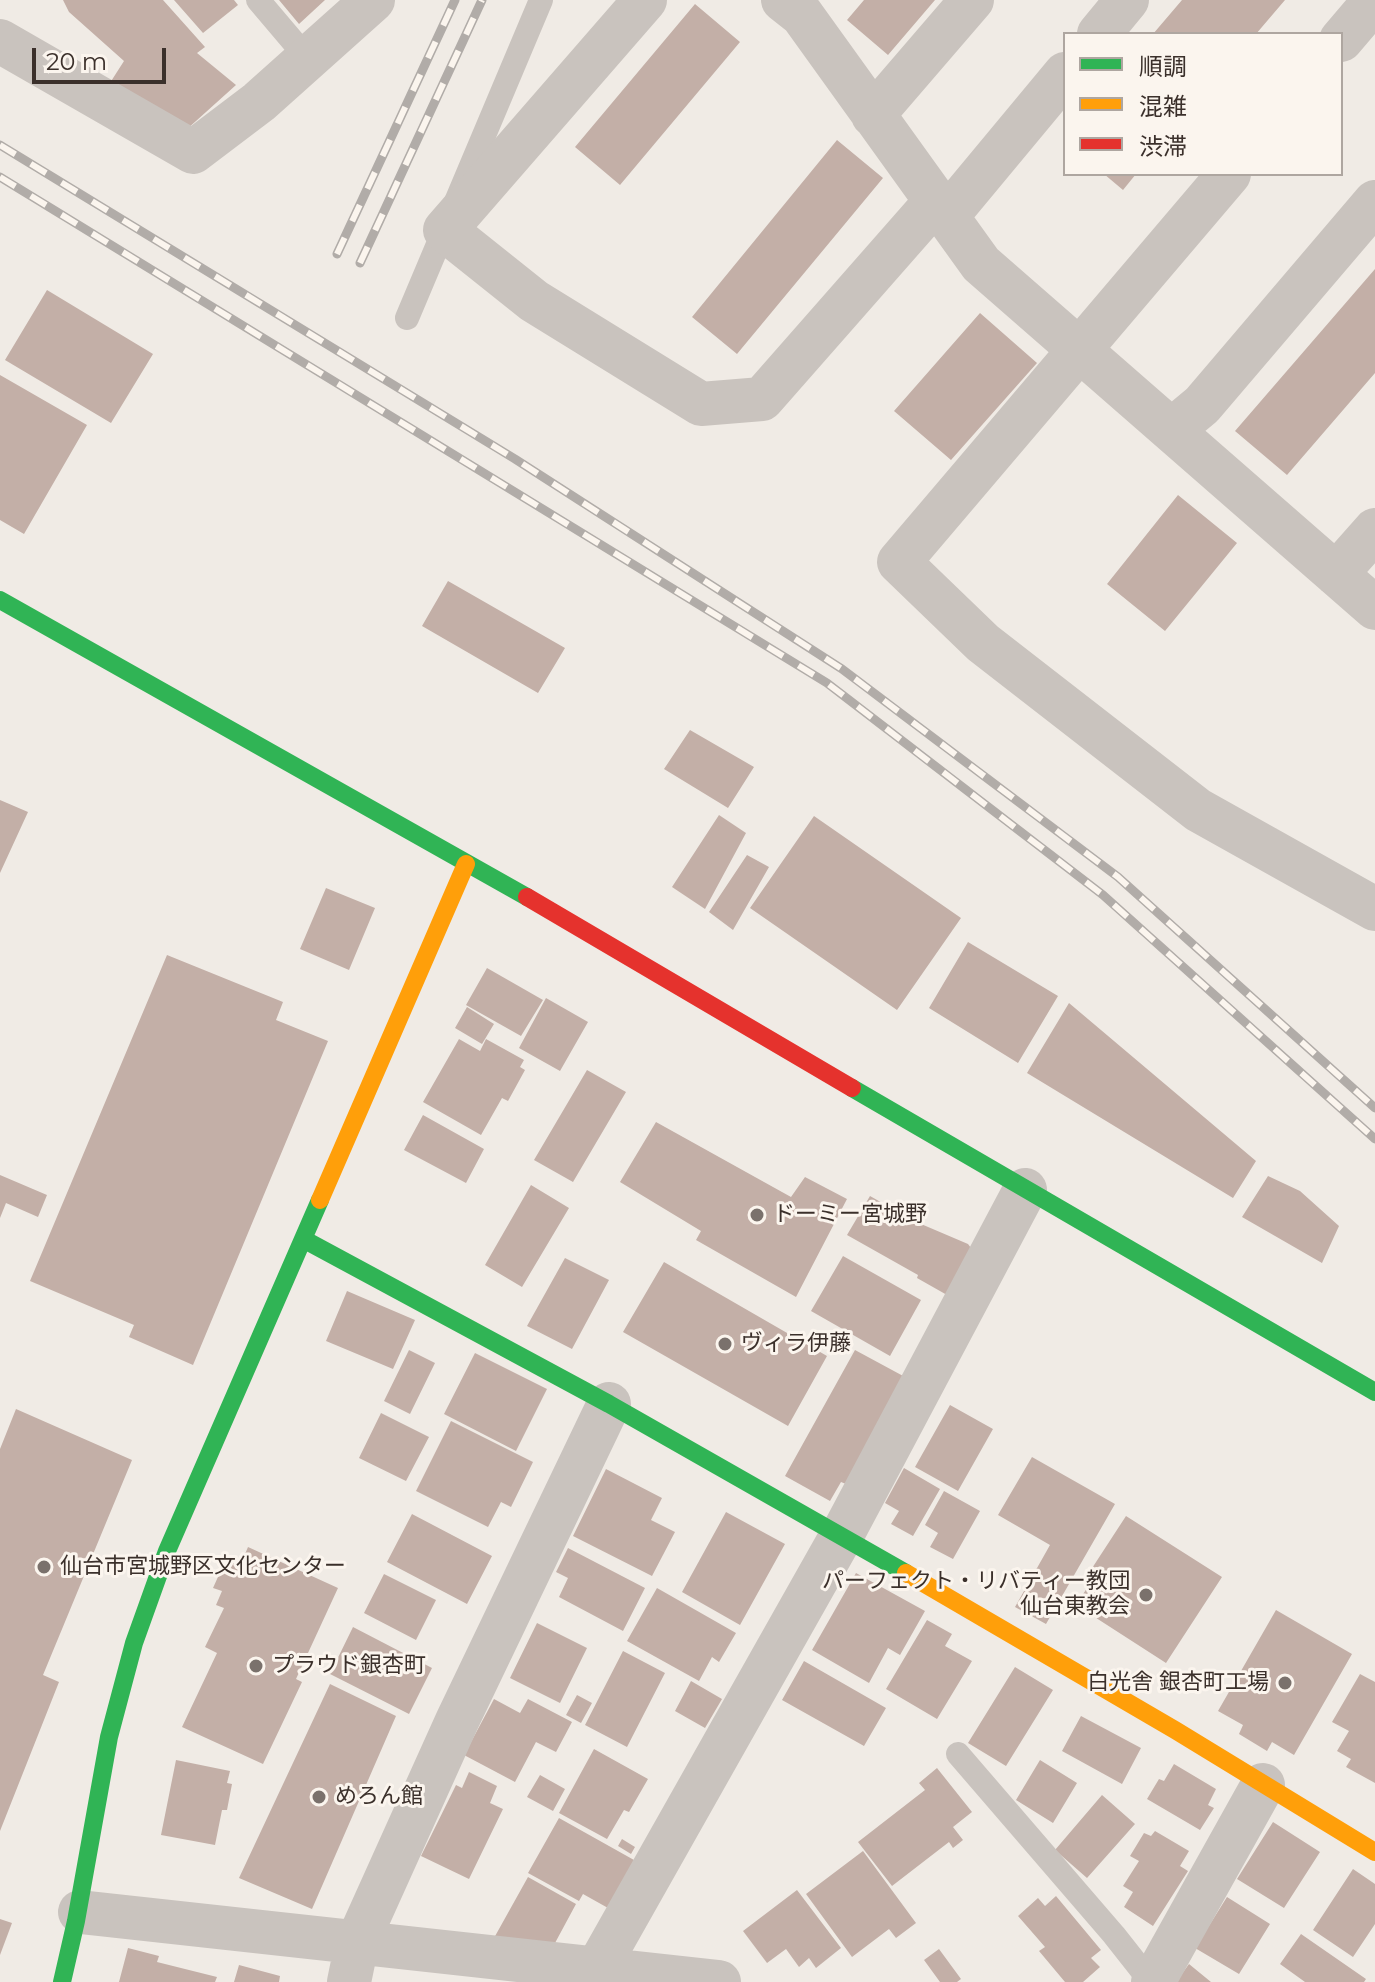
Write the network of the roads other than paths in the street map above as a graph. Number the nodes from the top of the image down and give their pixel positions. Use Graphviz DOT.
graph roads {
  1 [pos="258,0"];
  2 [pos="541,0"];
  3 [pos="645,0"];
  4 [pos="972,0"];
  5 [pos="1127,0"];
  6 [pos="1375,0"];
  7 [pos="364,3"];
  8 [pos="800,5"];
  9 [pos="1101,32"];
  10 [pos="1343,38"];
  11 [pos="0,41"];
  12 [pos="308,59"];
  13 [pos="1063,76"];
  14 [pos="873,115"];
  15 [pos="1227,176"];
  16 [pos="1375,202"];
  17 [pos="942,208"];
  18 [pos="445,230"];
  19 [pos="407,318"];
  20 [pos="1081,349"];
  21 [pos="1172,430"];
  22 [pos="1375,530"];
  23 [pos="1336,574"];
  24 [pos="0,600"];
  25 [pos="1375,608"];
  26 [pos="466,864"];
  27 [pos="1375,909"];
  28 [pos="1025,1190"];
  29 [pos="303,1239"];
  30 [pos="1375,1392"];
  31 [pos="609,1404"];
  32 [pos="842,1535"];
  33 [pos="958,1754"];
  34 [pos="1263,1785"];
  35 [pos="1375,1852"];
  36 [pos="80,1912"];
  37 [pos="353,1962"];
  38 [pos="595,1976"];
  39 [pos="62,1982"];
  40 [pos="719,1982"];
  41 [pos="1152,1982"];
  1 -- 12 [label="lane"];
  2 -- 18 [label="lane"];
  3 -- 18 [label="street"];
  4 -- 14 [label="street"];
  5 -- 9 [label="street"];
  6 -- 10 [label="street"];
  7 -- 12 [label="street"];
  8 -- 14 [label="street"];
  11 -- 12 [label="street"];
  13 -- 17 [label="street"];
  14 -- 17 [label="street"];
  15 -- 20 [label="street"];
  16 -- 21 [label="street"];
  17 -- 18 [label="street"];
  17 -- 20 [label="street"];
  18 -- 19 [label="lane"];
  20 -- 21 [label="street"];
  20 -- 27 [label="street"];
  21 -- 23 [label="street"];
  22 -- 23 [label="street"];
  23 -- 25 [label="street"];
  24 -- 26 [label="street"];
  26 -- 28 [label="street"];
  26 -- 29 [label="street"];
  28 -- 30 [label="street"];
  28 -- 32 [label="street"];
  29 -- 31 [label="street"];
  29 -- 36 [label="street"];
  31 -- 32 [label="street"];
  31 -- 37 [label="street"];
  32 -- 34 [label="street"];
  32 -- 38 [label="street"];
  33 -- 41 [label="lane"];
  34 -- 35 [label="street"];
  34 -- 41 [label="street"];
  36 -- 37 [label="street"];
  36 -- 39 [label="street"];
  37 -- 38 [label="street"];
  38 -- 40 [label="street"];
}
